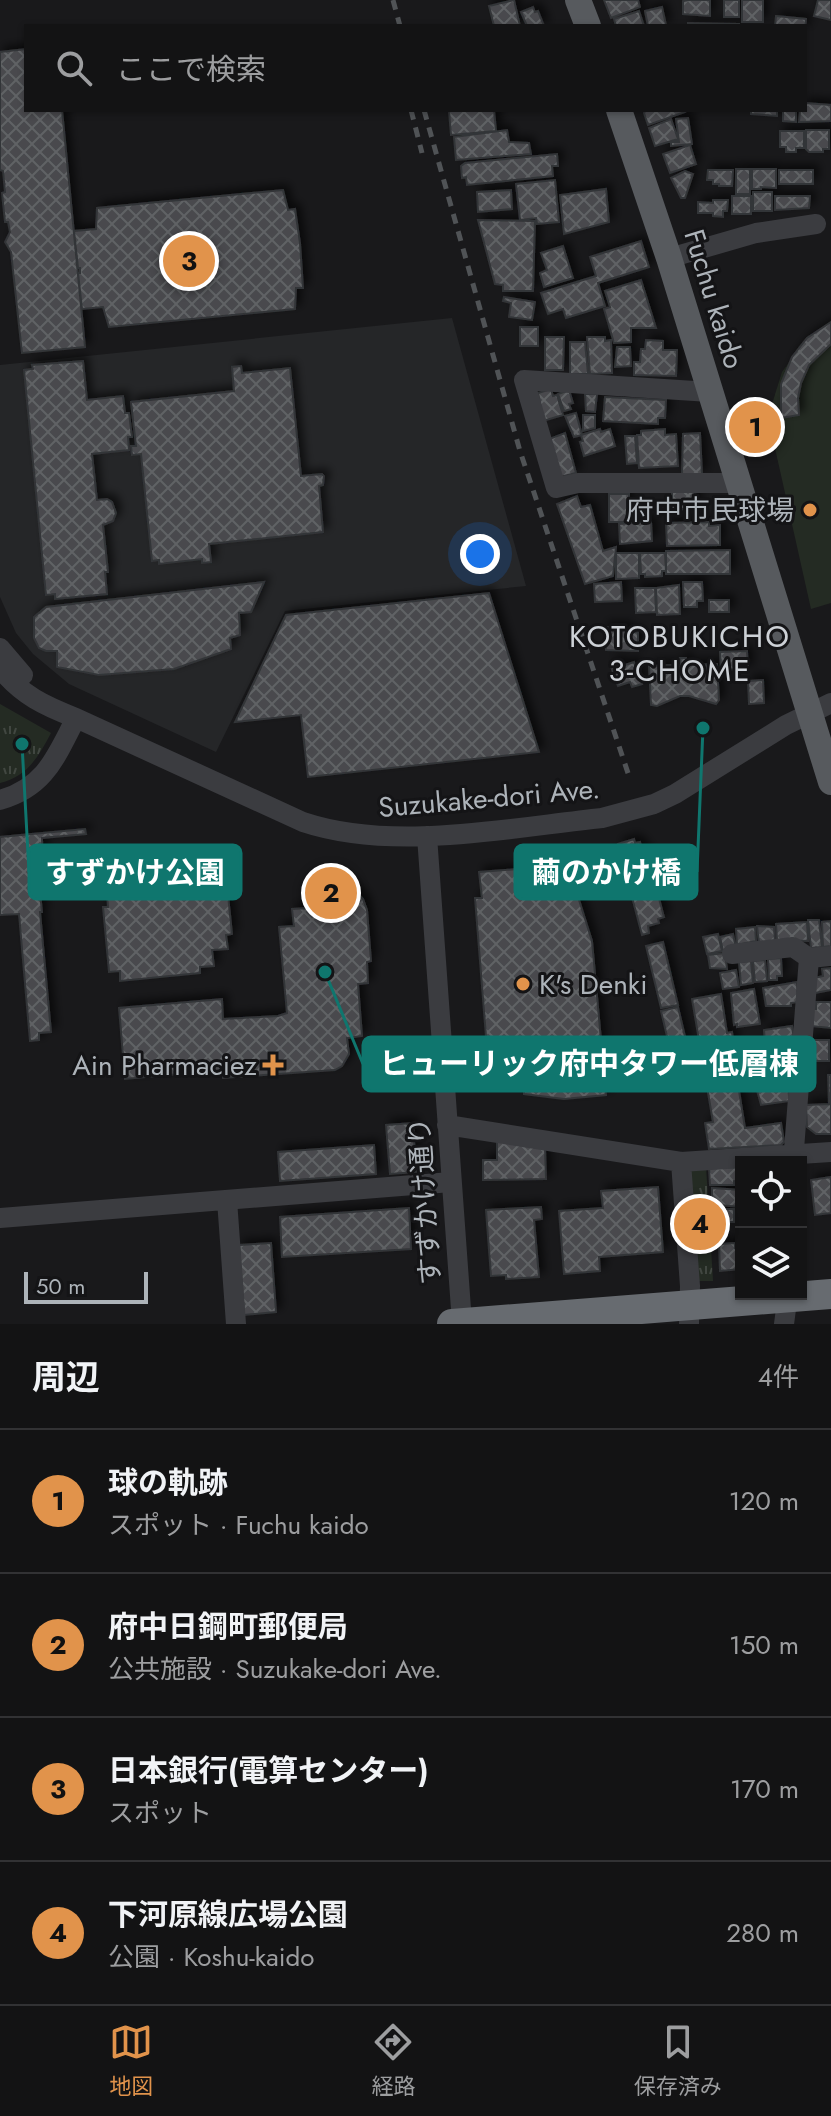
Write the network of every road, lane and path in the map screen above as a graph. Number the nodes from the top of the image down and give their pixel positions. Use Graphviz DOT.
graph roads {
  1 [pos="578,0"];
  2 [pos="587,24"];
  3 [pos="620,112"];
  4 [pos="816,224"];
  5 [pos="669,258"];
  6 [pos="710,392"];
  7 [pos="737,483"];
  8 [pos="0,648"];
  9 [pos="0,668"];
  10 [pos="820,708"];
  11 [pos="76,718"];
  12 [pos="831,782"];
  13 [pos="0,800"];
  14 [pos="427,836"];
  15 [pos="732,954"];
  16 [pos="831,956"];
  17 [pos="809,958"];
  18 [pos="447,1125"];
  19 [pos="831,1152"];
  20 [pos="793,1156"];
  21 [pos="806,1156"];
  22 [pos="735,1160"];
  23 [pos="681,1162"];
  24 [pos="451,1182"];
  25 [pos="227,1200"];
  26 [pos="0,1218"];
  27 [pos="831,1294"];
  28 [pos="786,1305"];
  29 [pos="690,1315"];
  30 [pos="469,1323"];
  31 [pos="236,1324"];
  1 -- 2 [label="main road"];
  3 -- 5 [label="main road, Fuchu kaido"];
  4 -- 5 [label="street"];
  5 -- 6 [label="main road, Fuchu kaido"];
  6 -- 7 [label="main road, Fuchu kaido"];
  6 -- 7 [label="street"];
  7 -- 10 [label="main road, Fuchu kaido"];
  8 -- 11 [label="street, Suzukake-dori Ave."];
  9 -- 11 [label="street, Suzukake-dori Ave."];
  10 -- 12 [label="main road, Fuchu kaido"];
  10 -- 14 [label="street, Suzukake-dori Ave."];
  11 -- 13 [label="street"];
  11 -- 14 [label="street, Suzukake-dori Ave."];
  14 -- 18 [label="street, すずかけ通り"];
  15 -- 17 [label="street"];
  16 -- 17 [label="street"];
  17 -- 20 [label="street"];
  18 -- 23 [label="street"];
  18 -- 24 [label="street, すずかけ通り"];
  19 -- 21 [label="street"];
  22 -- 23 [label="street"];
  23 -- 29 [label="street"];
  24 -- 25 [label="street"];
  24 -- 30 [label="street, すずかけ通り"];
  25 -- 26 [label="street"];
  25 -- 31 [label="street"];
  27 -- 28 [label="highway"];
  28 -- 29 [label="highway"];
  29 -- 30 [label="highway"];
}
